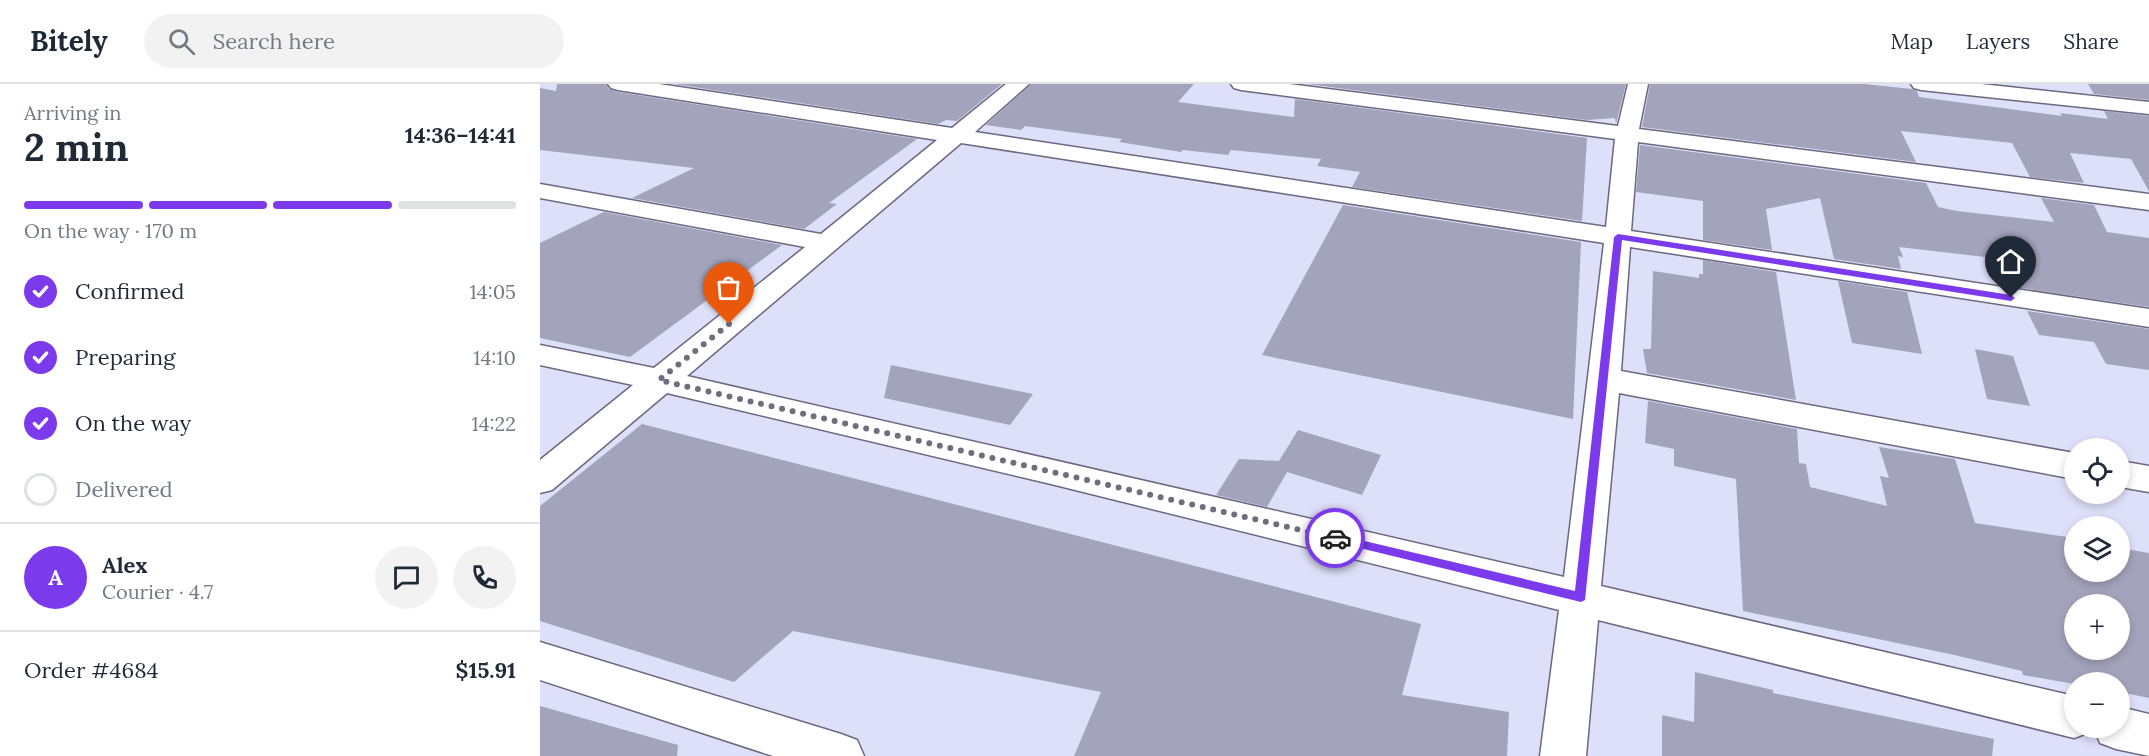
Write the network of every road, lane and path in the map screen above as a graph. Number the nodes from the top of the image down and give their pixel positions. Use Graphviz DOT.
graph roads {
  1 [pos="618,84"];
  2 [pos="1019,84"];
  3 [pos="1241,84"];
  4 [pos="1638,84"];
  5 [pos="1921,84"];
  6 [pos="2149,108"];
  7 [pos="1627,135"];
  8 [pos="957,136"];
  9 [pos="540,191"];
  10 [pos="2149,202"];
  11 [pos="1618,237"];
  12 [pos="828,243"];
  13 [pos="2149,318"];
  14 [pos="540,355"];
  15 [pos="1605,379"];
  16 [pos="659,380"];
  17 [pos="2064,464"];
  18 [pos="2130,476"];
  19 [pos="2149,479"];
  20 [pos="540,480"];
  21 [pos="1581,597"];
  22 [pos="540,661"];
  23 [pos="2064,715"];
  24 [pos="2130,731"];
  25 [pos="2149,736"];
  26 [pos="841,756"];
  27 [pos="1563,756"];
  1 -- 8 [label="street"];
  2 -- 8 [label="street"];
  3 -- 7 [label="street"];
  4 -- 7 [label="street"];
  5 -- 6 [label="street"];
  7 -- 10 [label="street"];
  7 -- 11 [label="street"];
  8 -- 11 [label="street"];
  8 -- 12 [label="street"];
  9 -- 12 [label="street"];
  11 -- 13 [label="street"];
  11 -- 15 [label="street"];
  12 -- 16 [label="street"];
  14 -- 16 [label="street"];
  15 -- 17 [label="street"];
  15 -- 21 [label="street"];
  16 -- 20 [label="street"];
  16 -- 21 [label="street"];
  18 -- 19 [label="street"];
  21 -- 23 [label="street"];
  21 -- 27 [label="street"];
  22 -- 26 [label="street"];
  24 -- 25 [label="street"];
}
